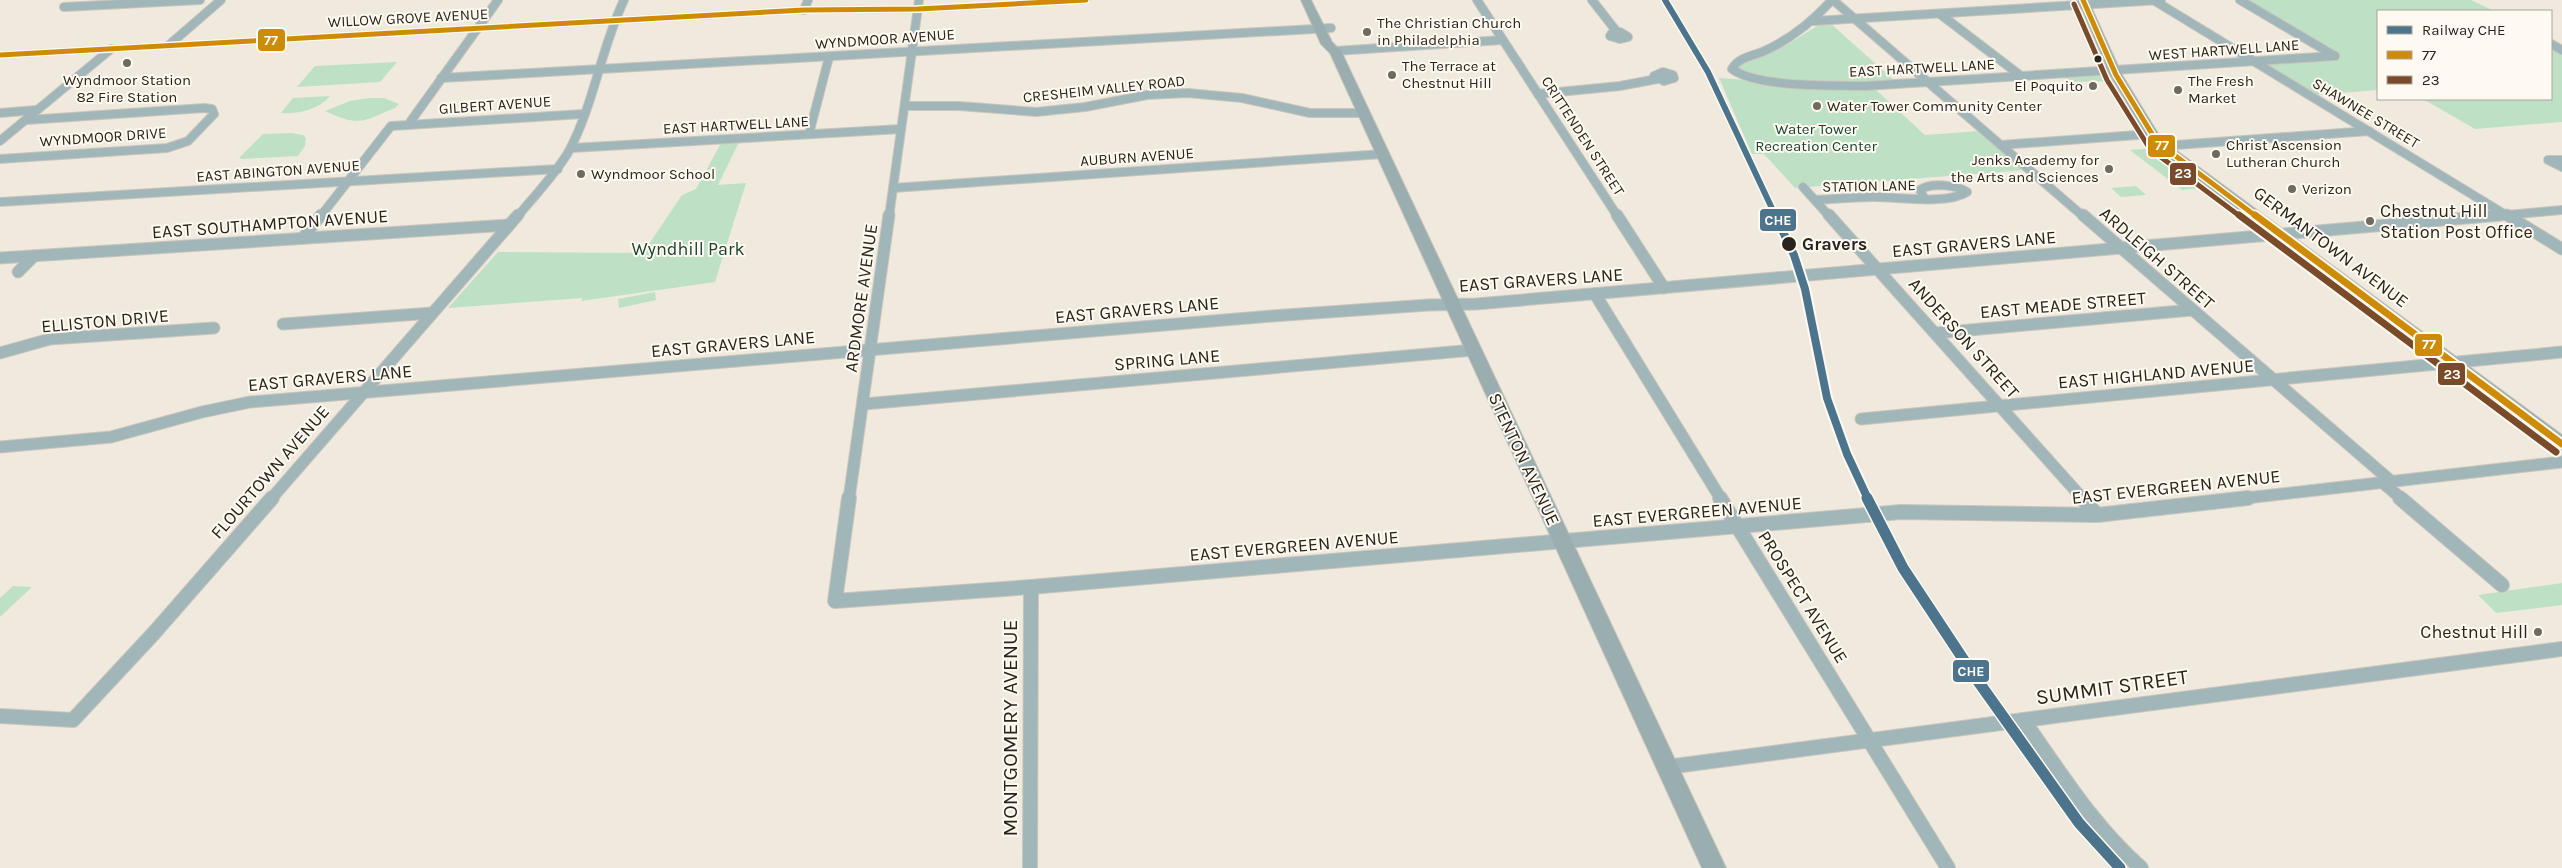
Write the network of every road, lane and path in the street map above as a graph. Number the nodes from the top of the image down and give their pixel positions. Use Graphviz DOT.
graph roads {
  1 [pos="200,0"];
  2 [pos="221,0"];
  3 [pos="498,0"];
  4 [pos="624,0"];
  5 [pos="808,0"];
  6 [pos="1086,0"];
  7 [pos="1306,0"];
  8 [pos="1317,0"];
  9 [pos="1477,0"];
  10 [pos="1592,0"];
  11 [pos="1832,0"];
  12 [pos="2155,0"];
  13 [pos="2164,0"];
  14 [pos="2240,0"];
  15 [pos="116,2"];
  16 [pos="1012,2"];
  17 [pos="2084,2"];
  18 [pos="918,4"];
  19 [pos="64,7"];
  20 [pos="804,10"];
  21 [pos="1940,14"];
  22 [pos="1855,19"];
  23 [pos="613,21"];
  24 [pos="1814,21"];
  25 [pos="478,28"];
  26 [pos="1331,28"];
  27 [pos="1319,29"];
  28 [pos="1617,32"];
  29 [pos="1502,40"];
  30 [pos="168,45"];
  31 [pos="111,48"];
  32 [pos="912,51"];
  33 [pos="1335,51"];
  34 [pos="0,55"];
  35 [pos="829,57"];
  36 [pos="2256,62"];
  37 [pos="599,68"];
  38 [pos="2114,70"];
  39 [pos="2021,76"];
  40 [pos="441,78"];
  41 [pos="1657,79"];
  42 [pos="1928,82"];
  43 [pos="1538,94"];
  44 [pos="905,106"];
  45 [pos="36,110"];
  46 [pos="0,113"];
  47 [pos="1364,113"];
  48 [pos="583,114"];
  49 [pos="27,120"];
  50 [pos="408,124"];
  51 [pos="901,129"];
  52 [pos="2370,131"];
  53 [pos="809,134"];
  54 [pos="2151,134"];
  55 [pos="0,141"];
  56 [pos="2001,144"];
  57 [pos="2162,146"];
  58 [pos="572,148"];
  59 [pos="1383,154"];
  60 [pos="0,159"];
  61 [pos="2562,160"];
  62 [pos="2562,167"];
  63 [pos="558,169"];
  64 [pos="348,180"];
  65 [pos="1803,187"];
  66 [pos="893,188"];
  67 [pos="1924,198"];
  68 [pos="1815,200"];
  69 [pos="0,202"];
  70 [pos="2562,210"];
  71 [pos="2506,215"];
  72 [pos="509,225"];
  73 [pos="2281,235"];
  74 [pos="303,238"];
  75 [pos="2122,248"];
  76 [pos="2562,249"];
  77 [pos="34,256"];
  78 [pos="0,258"];
  79 [pos="1878,270"];
  80 [pos="18,272"];
  81 [pos="1664,288"];
  82 [pos="1595,294"];
  83 [pos="1452,305"];
  84 [pos="2192,310"];
  85 [pos="432,314"];
  86 [pos="283,324"];
  87 [pos="214,328"];
  88 [pos="1936,333"];
  89 [pos="1474,350"];
  90 [pos="869,351"];
  91 [pos="2562,352"];
  92 [pos="0,353"];
  93 [pos="2454,363"];
  94 [pos="2274,380"];
  95 [pos="362,393"];
  96 [pos="864,404"];
  97 [pos="2000,406"];
  98 [pos="1861,419"];
  99 [pos="2562,444"];
  100 [pos="0,447"];
  101 [pos="2562,462"];
  102 [pos="2387,482"];
  103 [pos="2097,515"];
  104 [pos="1738,526"];
  105 [pos="1562,541"];
  106 [pos="2502,585"];
  107 [pos="1031,588"];
  108 [pos="835,601"];
  109 [pos="2562,649"];
  110 [pos="0,716"];
  111 [pos="2019,721"];
  112 [pos="1869,740"];
  113 [pos="1666,767"];
  114 [pos="1030,868"];
  115 [pos="1714,868"];
  116 [pos="1948,868"];
  117 [pos="2141,868"];
  1 -- 15 [label="street"];
  2 -- 30 [label="street"];
  3 -- 25 [label="street"];
  4 -- 23 [label="street, FLOURTOWN AVENUE"];
  5 -- 20 [label="street"];
  6 -- 16 [label="street, WILLOW GROVE AVENUE"];
  7 -- 27 [label="main road, STENTON AVENUE"];
  8 -- 26 [label="main road, STENTON AVENUE"];
  9 -- 29 [label="street, CRITTENDEN STREET"];
  10 -- 28 [label="street"];
  11 -- 22 [label="street, ARDLEIGH STREET"];
  11 -- 24 [label="street"];
  12 -- 13 [label="street"];
  12 -- 17 [label="street"];
  12 -- 36 [label="street, SHAWNEE STREET"];
  14 -- 36 [label="street, WEST HARTWELL LANE"];
  15 -- 19 [label="street"];
  16 -- 18 [label="street, WILLOW GROVE AVENUE"];
  17 -- 21 [label="street"];
  17 -- 38 [label="main road, GERMANTOWN AVENUE"];
  18 -- 20 [label="street, WILLOW GROVE AVENUE"];
  18 -- 32 [label="street, ARDMORE AVENUE"];
  20 -- 23 [label="street, WILLOW GROVE AVENUE"];
  21 -- 22 [label="street"];
  21 -- 39 [label="street"];
  22 -- 24 [label="street"];
  22 -- 42 [label="street, ARDLEIGH STREET"];
  23 -- 25 [label="street, WILLOW GROVE AVENUE"];
  23 -- 37 [label="street, FLOURTOWN AVENUE"];
  24 -- 42 [label="street, EAST HARTWELL LANE"];
  25 -- 30 [label="street, WILLOW GROVE AVENUE"];
  25 -- 40 [label="street"];
  26 -- 27 [label="street, WYNDMOOR AVENUE"];
  26 -- 33 [label="main road, STENTON AVENUE"];
  27 -- 32 [label="street, WYNDMOOR AVENUE"];
  27 -- 33 [label="main road, STENTON AVENUE"];
  29 -- 33 [label="street"];
  29 -- 43 [label="street, CRITTENDEN STREET"];
  30 -- 31 [label="street, WILLOW GROVE AVENUE"];
  31 -- 34 [label="street, WILLOW GROVE AVENUE"];
  31 -- 45 [label="street"];
  32 -- 35 [label="street, WYNDMOOR AVENUE"];
  32 -- 44 [label="street, ARDMORE AVENUE"];
  33 -- 47 [label="main road, STENTON AVENUE"];
  35 -- 37 [label="street, WYNDMOOR AVENUE"];
  35 -- 53 [label="street"];
  36 -- 38 [label="street, WEST HARTWELL LANE"];
  36 -- 52 [label="street, SHAWNEE STREET"];
  37 -- 40 [label="street, WYNDMOOR AVENUE"];
  37 -- 48 [label="street, FLOURTOWN AVENUE"];
  38 -- 39 [label="street, EAST HARTWELL LANE"];
  38 -- 54 [label="main road, GERMANTOWN AVENUE"];
  39 -- 42 [label="street, EAST HARTWELL LANE"];
  40 -- 50 [label="street"];
  41 -- 43 [label="street"];
  42 -- 56 [label="street, ARDLEIGH STREET"];
  43 -- 81 [label="street, CRITTENDEN STREET"];
  44 -- 47 [label="street, CRESHEIM VALLEY ROAD"];
  44 -- 51 [label="street, ARDMORE AVENUE"];
  45 -- 46 [label="street"];
  45 -- 49 [label="street"];
  47 -- 59 [label="main road, STENTON AVENUE"];
  48 -- 50 [label="street, GILBERT AVENUE"];
  48 -- 58 [label="street, FLOURTOWN AVENUE"];
  49 -- 55 [label="street"];
  49 -- 60 [label="street, WYNDMOOR DRIVE"];
  50 -- 64 [label="street, GILBERT AVENUE"];
  51 -- 53 [label="street, EAST HARTWELL LANE"];
  51 -- 66 [label="street, ARDMORE AVENUE"];
  52 -- 57 [label="street"];
  52 -- 71 [label="street, SHAWNEE STREET"];
  53 -- 58 [label="street, EAST HARTWELL LANE"];
  54 -- 56 [label="street"];
  54 -- 57 [label="main road, GERMANTOWN AVENUE"];
  56 -- 75 [label="street, ARDLEIGH STREET"];
  57 -- 73 [label="main road, GERMANTOWN AVENUE"];
  58 -- 63 [label="street, FLOURTOWN AVENUE"];
  59 -- 66 [label="street, AUBURN AVENUE"];
  59 -- 83 [label="main road, STENTON AVENUE"];
  61 -- 62 [label="street"];
  63 -- 64 [label="street, EAST ABINGTON AVENUE"];
  63 -- 72 [label="street, FLOURTOWN AVENUE"];
  64 -- 69 [label="street, EAST ABINGTON AVENUE"];
  64 -- 74 [label="street, GILBERT AVENUE"];
  65 -- 68 [label="street, ANDERSON STREET"];
  66 -- 90 [label="street, ARDMORE AVENUE"];
  67 -- 68 [label="street, STATION LANE"];
  68 -- 79 [label="street, ANDERSON STREET"];
  70 -- 71 [label="street, EAST GRAVERS LANE"];
  71 -- 73 [label="street, EAST GRAVERS LANE"];
  71 -- 76 [label="street, SHAWNEE STREET"];
  72 -- 74 [label="street, EAST SOUTHAMPTON AVENUE"];
  72 -- 85 [label="street, FLOURTOWN AVENUE"];
  73 -- 75 [label="street, EAST GRAVERS LANE"];
  73 -- 93 [label="main road, GERMANTOWN AVENUE"];
  74 -- 77 [label="street, EAST SOUTHAMPTON AVENUE"];
  75 -- 79 [label="street, EAST GRAVERS LANE"];
  75 -- 84 [label="street, ARDLEIGH STREET"];
  77 -- 78 [label="street, EAST SOUTHAMPTON AVENUE"];
  77 -- 80 [label="street"];
  79 -- 81 [label="street, EAST GRAVERS LANE"];
  79 -- 88 [label="street, ANDERSON STREET"];
  81 -- 82 [label="street, EAST GRAVERS LANE"];
  82 -- 83 [label="street, EAST GRAVERS LANE"];
  82 -- 104 [label="street, PROSPECT AVENUE"];
  83 -- 89 [label="main road, STENTON AVENUE"];
  83 -- 90 [label="street, EAST GRAVERS LANE"];
  84 -- 88 [label="street, EAST MEADE STREET"];
  84 -- 94 [label="street, ARDLEIGH STREET"];
  85 -- 86 [label="street"];
  85 -- 95 [label="street, FLOURTOWN AVENUE"];
  87 -- 92 [label="street, ELLISTON DRIVE"];
  88 -- 97 [label="street, ANDERSON STREET"];
  89 -- 96 [label="street, SPRING LANE"];
  89 -- 105 [label="main road, STENTON AVENUE"];
  90 -- 95 [label="street, EAST GRAVERS LANE"];
  90 -- 96 [label="street, ARDMORE AVENUE"];
  91 -- 93 [label="street, EAST HIGHLAND AVENUE"];
  93 -- 94 [label="street, EAST HIGHLAND AVENUE"];
  93 -- 99 [label="main road, GERMANTOWN AVENUE"];
  94 -- 97 [label="street, EAST HIGHLAND AVENUE"];
  94 -- 102 [label="street, ARDLEIGH STREET"];
  95 -- 100 [label="street, EAST GRAVERS LANE"];
  95 -- 110 [label="street, FLOURTOWN AVENUE"];
  96 -- 108 [label="street, ARDMORE AVENUE"];
  97 -- 98 [label="street, EAST HIGHLAND AVENUE"];
  97 -- 103 [label="street, ANDERSON STREET"];
  101 -- 102 [label="street, EAST EVERGREEN AVENUE"];
  102 -- 103 [label="street, EAST EVERGREEN AVENUE"];
  102 -- 106 [label="street, ARDLEIGH STREET"];
  103 -- 104 [label="street, EAST EVERGREEN AVENUE"];
  104 -- 105 [label="street, EAST EVERGREEN AVENUE"];
  104 -- 112 [label="street, PROSPECT AVENUE"];
  105 -- 107 [label="street, EAST EVERGREEN AVENUE"];
  105 -- 113 [label="main road, STENTON AVENUE"];
  107 -- 108 [label="street, EAST EVERGREEN AVENUE"];
  107 -- 114 [label="street, MONTGOMERY AVENUE"];
  109 -- 111 [label="street, SUMMIT STREET"];
  111 -- 112 [label="street, SUMMIT STREET"];
  111 -- 117 [label="street"];
  112 -- 113 [label="street, SUMMIT STREET"];
  112 -- 116 [label="street, PROSPECT AVENUE"];
  113 -- 115 [label="main road, STENTON AVENUE"];
}
